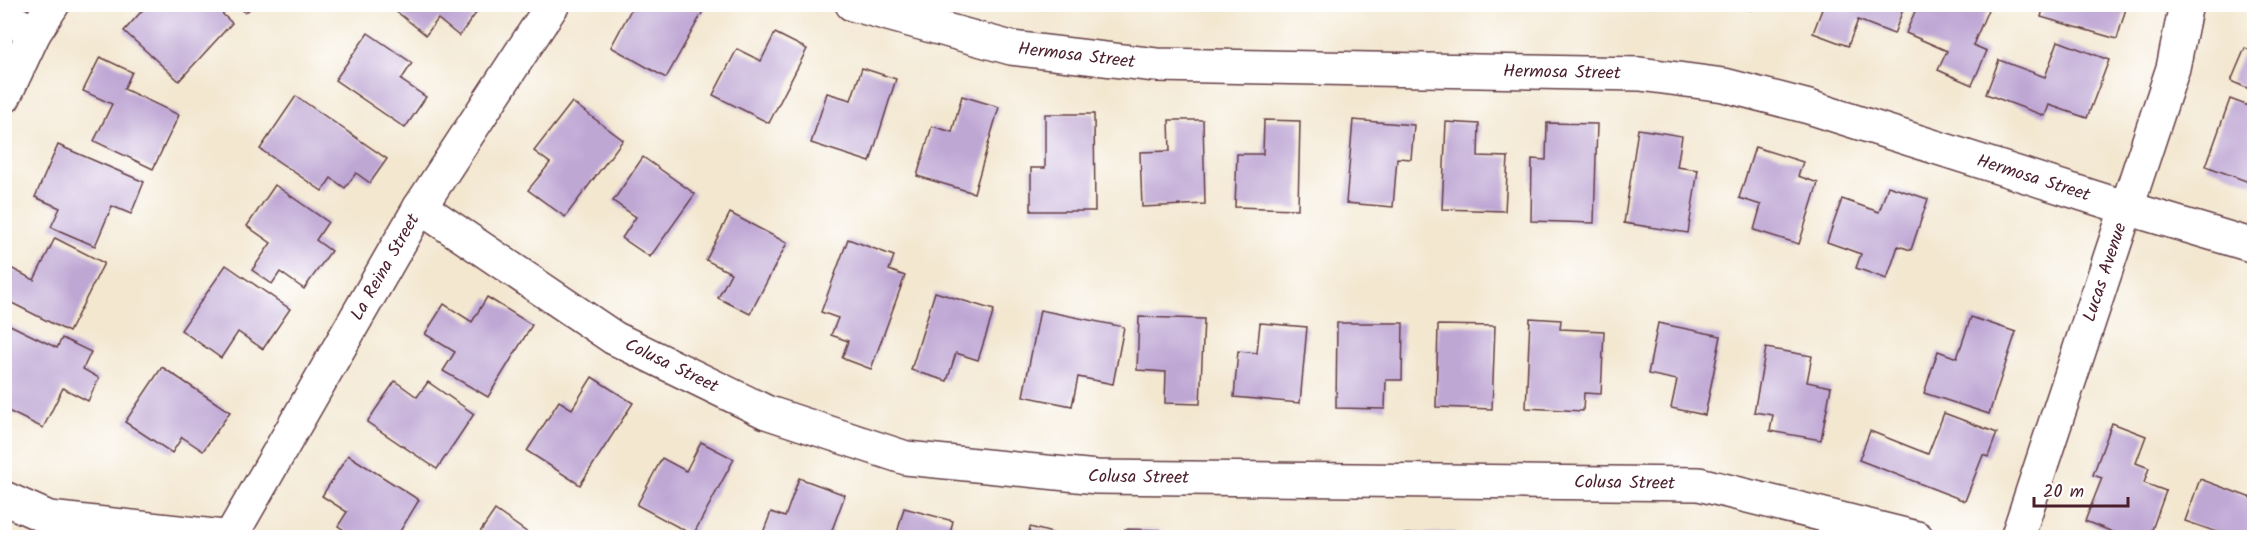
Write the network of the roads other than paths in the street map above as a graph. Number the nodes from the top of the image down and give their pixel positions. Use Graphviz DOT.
graph roads {
  1 [pos="53,4"];
  2 [pos="553,4"];
  3 [pos="852,4"];
  4 [pos="2186,4"];
  5 [pos="4,16"];
  6 [pos="34,33"];
  7 [pos="4,97"];
  8 [pos="420,207"];
  9 [pos="2127,208"];
  10 [pos="2254,246"];
  11 [pos="4,498"];
  12 [pos="232,537"];
  13 [pos="1917,537"];
  14 [pos="2018,537"];
  1 -- 6 [label="street"];
  2 -- 8 [label="street, La Reina Street"];
  3 -- 9 [label="street, Hermosa Street"];
  4 -- 9 [label="street, Lucas Avenue"];
  5 -- 6 [label="street"];
  6 -- 7 [label="street"];
  8 -- 12 [label="street, La Reina Street"];
  8 -- 13 [label="street, Colusa Street"];
  9 -- 10 [label="street, Hermosa Street"];
  9 -- 14 [label="street, Lucas Avenue"];
  11 -- 12 [label="street"];
}
